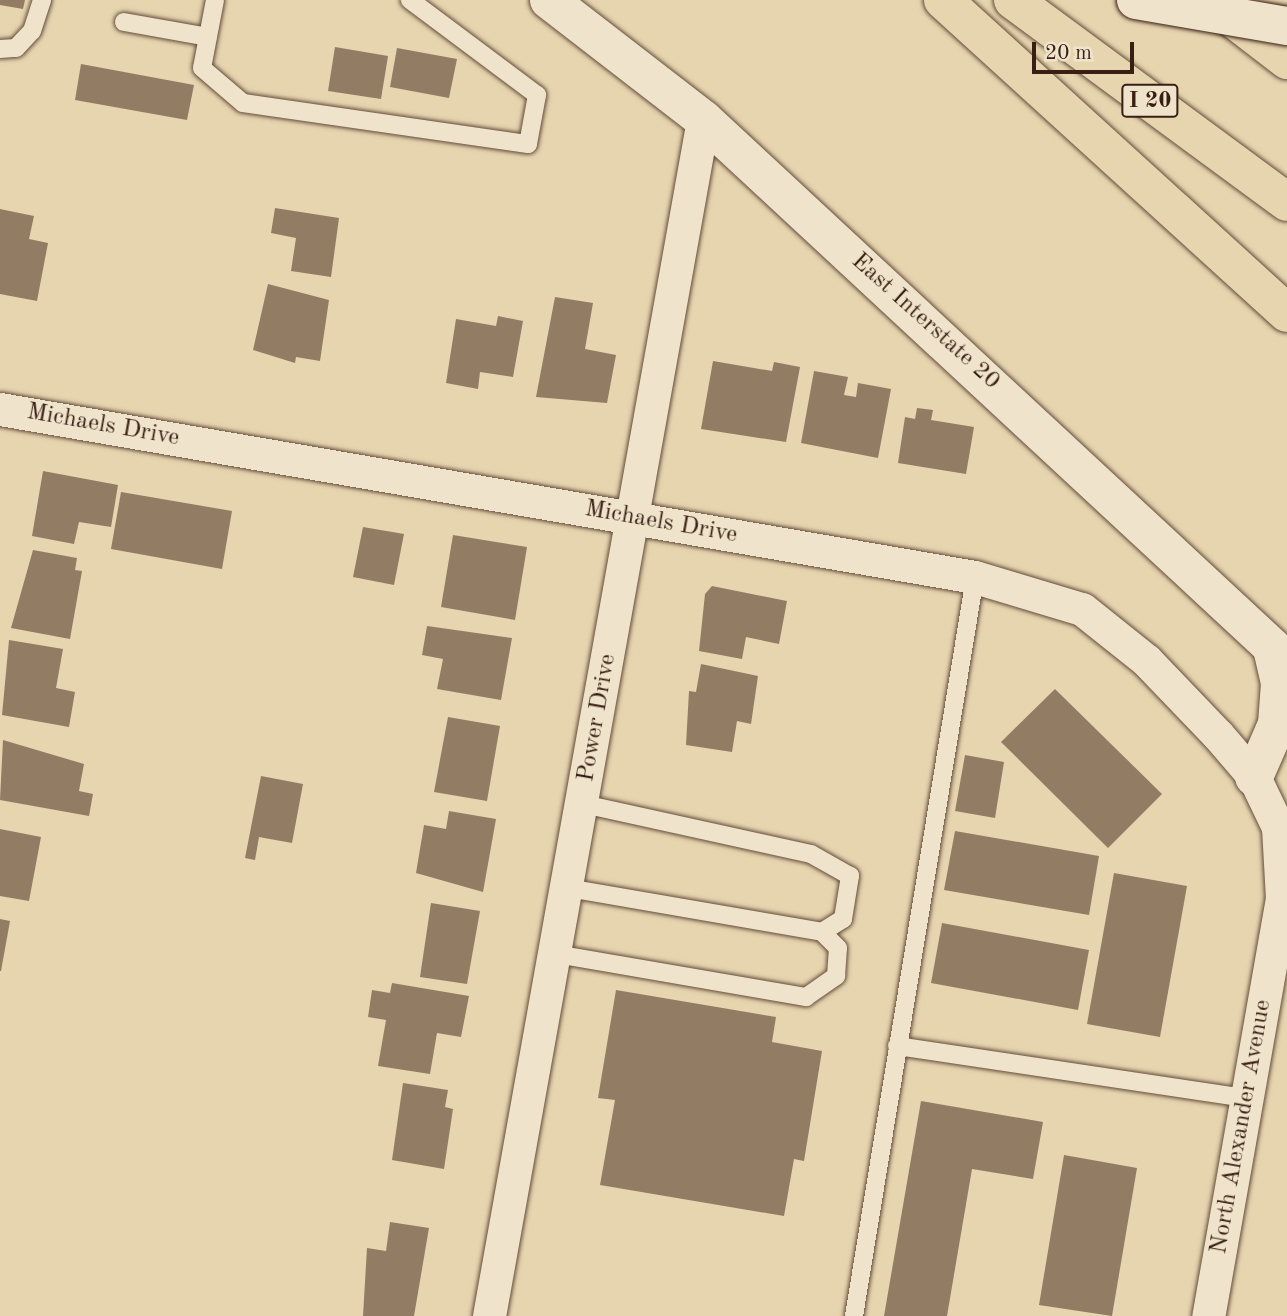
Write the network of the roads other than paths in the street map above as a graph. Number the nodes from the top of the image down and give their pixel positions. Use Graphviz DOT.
graph roads {
  1 [pos="42,0"];
  2 [pos="215,0"];
  3 [pos="410,0"];
  4 [pos="549,0"];
  5 [pos="943,0"];
  6 [pos="1013,0"];
  7 [pos="1136,0"];
  8 [pos="1208,0"];
  9 [pos="124,22"];
  10 [pos="1287,26"];
  11 [pos="208,37"];
  12 [pos="0,49"];
  13 [pos="1287,60"];
  14 [pos="703,119"];
  15 [pos="1287,202"];
  16 [pos="1287,313"];
  17 [pos="0,409"];
  18 [pos="631,518"];
  19 [pos="975,577"];
  20 [pos="1280,654"];
  21 [pos="1287,750"];
  22 [pos="1254,777"];
  23 [pos="583,804"];
  24 [pos="568,888"];
  25 [pos="822,932"];
  26 [pos="556,954"];
  27 [pos="897,1046"];
  28 [pos="1247,1098"];
  29 [pos="489,1316"];
  30 [pos="854,1316"];
  31 [pos="1208,1316"];
  1 -- 12 [label="lane"];
  2 -- 11 [label="lane"];
  3 -- 11 [label="lane"];
  4 -- 14 [label="main road, East Interstate 20"];
  5 -- 16 [label="highway"];
  6 -- 15 [label="highway, I 20"];
  7 -- 10 [label="main road, bridge"];
  8 -- 13 [label="highway"];
  9 -- 11 [label="lane"];
  14 -- 18 [label="street, Power Drive"];
  14 -- 20 [label="main road, East Interstate 20"];
  17 -- 18 [label="street, Michaels Drive"];
  18 -- 19 [label="street, Michaels Drive"];
  18 -- 23 [label="street, Power Drive"];
  19 -- 22 [label="street, Michaels Drive"];
  19 -- 27 [label="lane"];
  20 -- 22 [label="main road"];
  21 -- 22 [label="main road"];
  22 -- 28 [label="street, North Alexander Avenue"];
  23 -- 24 [label="street, Power Drive"];
  23 -- 25 [label="lane"];
  24 -- 25 [label="lane"];
  24 -- 26 [label="street, Power Drive"];
  25 -- 26 [label="lane"];
  26 -- 29 [label="street, Power Drive"];
  27 -- 28 [label="lane"];
  27 -- 30 [label="lane"];
  28 -- 31 [label="street, North Alexander Avenue"];
}
